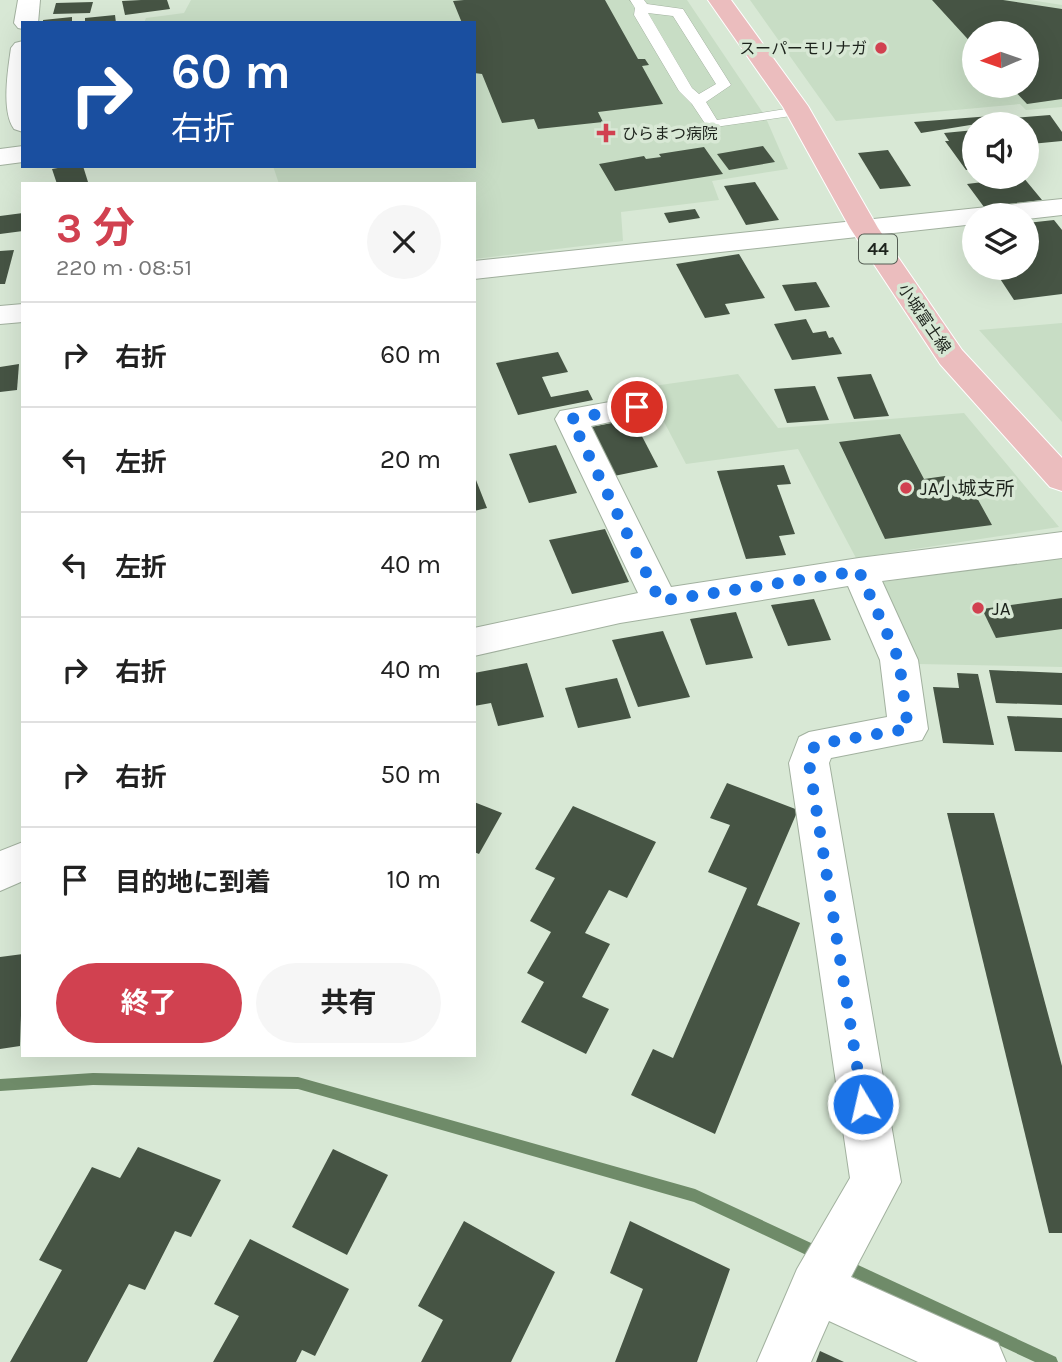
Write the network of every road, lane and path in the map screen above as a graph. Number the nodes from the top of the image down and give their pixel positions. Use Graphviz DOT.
graph roads {
  1 [pos="29,0"];
  2 [pos="678,0"];
  3 [pos="719,0"];
  4 [pos="640,4"];
  5 [pos="26,21"];
  6 [pos="21,66"];
  7 [pos="698,101"];
  8 [pos="21,104"];
  9 [pos="797,111"];
  10 [pos="21,154"];
  11 [pos="0,157"];
  12 [pos="1062,207"];
  13 [pos="1039,209"];
  14 [pos="962,217"];
  15 [pos="864,228"];
  16 [pos="476,270"];
  17 [pos="21,313"];
  18 [pos="0,315"];
  19 [pos="637,407"];
  20 [pos="1062,479"];
  21 [pos="1062,545"];
  22 [pos="859,571"];
  23 [pos="660,601"];
  24 [pos="476,641"];
  25 [pos="21,861"];
  26 [pos="0,872"];
  27 [pos="828,1267"];
  28 [pos="784,1362"];
  29 [pos="979,1362"];
  1 -- 5 [label="street"];
  2 -- 4 [label="lane"];
  3 -- 9 [label="main road, 小城富士線 / 44"];
  4 -- 7 [label="lane"];
  4 -- 7 [label="lane"];
  6 -- 8 [label="street"];
  7 -- 9 [label="lane"];
  9 -- 15 [label="main road, 小城富士線 / 44"];
  10 -- 11 [label="street"];
  12 -- 13 [label="street"];
  14 -- 15 [label="street"];
  15 -- 16 [label="street"];
  15 -- 20 [label="main road, 小城富士線 / 44"];
  17 -- 18 [label="street"];
  19 -- 23 [label="street"];
  21 -- 22 [label="street"];
  22 -- 23 [label="street"];
  22 -- 27 [label="street"];
  23 -- 24 [label="street"];
  25 -- 26 [label="street"];
  27 -- 28 [label="street"];
  27 -- 29 [label="street"];
}
